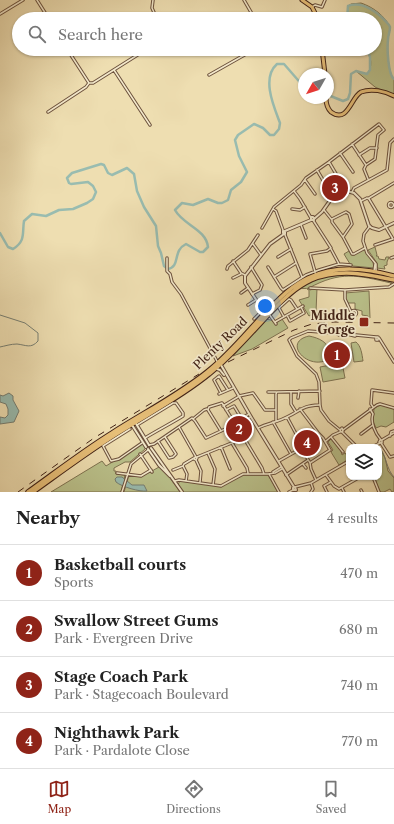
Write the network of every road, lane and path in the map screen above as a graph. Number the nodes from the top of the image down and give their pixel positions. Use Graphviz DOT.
graph roads {
  1 [pos="23,0"];
  2 [pos="37,0"];
  3 [pos="153,0"];
  4 [pos="244,0"];
  5 [pos="302,0"];
  6 [pos="325,0"];
  7 [pos="312,7"];
  8 [pos="45,12"];
  9 [pos="154,12"];
  10 [pos="252,12"];
  11 [pos="314,12"];
  12 [pos="0,14"];
  13 [pos="72,56"];
  14 [pos="136,56"];
  15 [pos="242,56"];
  16 [pos="323,56"];
  17 [pos="324,68"];
  18 [pos="114,70"];
  19 [pos="208,75"];
  20 [pos="89,83"];
  21 [pos="394,96"];
  22 [pos="327,104"];
  23 [pos="48,112"];
  24 [pos="150,125"];
  25 [pos="394,140"];
  26 [pos="352,144"];
  27 [pos="377,148"];
  28 [pos="340,153"];
  29 [pos="359,155"];
  30 [pos="329,162"];
  31 [pos="366,165"];
  32 [pos="317,170"];
  33 [pos="353,172"];
  34 [pos="305,180"];
  35 [pos="340,180"];
  36 [pos="368,180"];
  37 [pos="394,183"];
  38 [pos="294,191"];
  39 [pos="343,191"];
  40 [pos="352,192"];
  41 [pos="315,194"];
  42 [pos="370,198"];
  43 [pos="362,201"];
  44 [pos="305,207"];
  45 [pos="273,208"];
  46 [pos="292,210"];
  47 [pos="324,210"];
  48 [pos="312,218"];
  49 [pos="332,219"];
  50 [pos="394,223"];
  51 [pos="301,225"];
  52 [pos="370,227"];
  53 [pos="387,227"];
  54 [pos="262,228"];
  55 [pos="285,233"];
  56 [pos="258,235"];
  57 [pos="343,237"];
  58 [pos="306,238"];
  59 [pos="394,239"];
  60 [pos="252,244"];
  61 [pos="375,245"];
  62 [pos="330,248"];
  63 [pos="365,248"];
  64 [pos="291,249"];
  65 [pos="261,255"];
  66 [pos="277,257"];
  67 [pos="394,257"];
  68 [pos="167,258"];
  69 [pos="391,258"];
  70 [pos="233,261"];
  71 [pos="296,263"];
  72 [pos="339,264"];
  73 [pos="351,265"];
  74 [pos="268,267"];
  75 [pos="252,268"];
  76 [pos="227,269"];
  77 [pos="316,272"];
  78 [pos="376,273"];
  79 [pos="241,274"];
  80 [pos="245,275"];
  81 [pos="274,277"];
  82 [pos="302,277"];
  83 [pos="233,278"];
  84 [pos="394,278"];
  85 [pos="393,286"];
  86 [pos="248,288"];
  87 [pos="310,288"];
  88 [pos="345,290"];
  89 [pos="241,293"];
  90 [pos="252,295"];
  91 [pos="256,300"];
  92 [pos="248,305"];
  93 [pos="349,307"];
  94 [pos="297,309"];
  95 [pos="354,311"];
  96 [pos="352,314"];
  97 [pos="287,315"];
  98 [pos="268,316"];
  99 [pos="284,317"];
  100 [pos="254,319"];
  101 [pos="346,334"];
  102 [pos="359,335"];
  103 [pos="394,362"];
  104 [pos="218,365"];
  105 [pos="227,378"];
  106 [pos="233,388"];
  107 [pos="228,390"];
  108 [pos="299,391"];
  109 [pos="320,391"];
  110 [pos="268,392"];
  111 [pos="276,392"];
  112 [pos="291,392"];
  113 [pos="394,393"];
  114 [pos="238,396"];
  115 [pos="298,398"];
  116 [pos="320,405"];
  117 [pos="223,406"];
  118 [pos="373,407"];
  119 [pos="394,408"];
  120 [pos="208,409"];
  121 [pos="300,409"];
  122 [pos="226,410"];
  123 [pos="276,410"];
  124 [pos="370,410"];
  125 [pos="296,412"];
  126 [pos="249,414"];
  127 [pos="251,417"];
  128 [pos="287,417"];
  129 [pos="241,418"];
  130 [pos="193,419"];
  131 [pos="276,420"];
  132 [pos="243,421"];
  133 [pos="273,422"];
  134 [pos="132,424"];
  135 [pos="234,424"];
  136 [pos="373,425"];
  137 [pos="178,427"];
  138 [pos="258,428"];
  139 [pos="341,430"];
  140 [pos="221,431"];
  141 [pos="317,432"];
  142 [pos="361,434"];
  143 [pos="394,434"];
  144 [pos="165,436"];
  145 [pos="306,436"];
  146 [pos="310,436"];
  147 [pos="330,437"];
  148 [pos="146,438"];
  149 [pos="298,438"];
  150 [pos="158,441"];
  151 [pos="316,441"];
  152 [pos="326,441"];
  153 [pos="381,441"];
  154 [pos="144,442"];
  155 [pos="232,443"];
  156 [pos="354,444"];
  157 [pos="376,444"];
  158 [pos="150,446"];
  159 [pos="221,447"];
  160 [pos="302,448"];
  161 [pos="148,449"];
  162 [pos="304,452"];
  163 [pos="342,452"];
  164 [pos="208,453"];
  165 [pos="140,454"];
  166 [pos="291,454"];
  167 [pos="394,456"];
  168 [pos="196,458"];
  169 [pos="308,460"];
  170 [pos="278,462"];
  171 [pos="310,463"];
  172 [pos="346,463"];
  173 [pos="303,464"];
  174 [pos="164,466"];
  175 [pos="183,466"];
  176 [pos="282,468"];
  177 [pos="306,468"];
  178 [pos="230,469"];
  179 [pos="163,470"];
  180 [pos="173,470"];
  181 [pos="116,473"];
  182 [pos="128,474"];
  183 [pos="248,474"];
  184 [pos="264,474"];
  185 [pos="270,474"];
  186 [pos="286,475"];
  187 [pos="326,475"];
  188 [pos="316,480"];
  189 [pos="355,480"];
  190 [pos="374,480"];
  191 [pos="186,481"];
  192 [pos="175,482"];
  193 [pos="200,482"];
  194 [pos="331,482"];
  195 [pos="311,483"];
  196 [pos="213,485"];
  197 [pos="342,488"];
  198 [pos="295,490"];
  199 [pos="28,492"];
  200 [pos="33,492"];
  201 [pos="122,492"];
  202 [pos="182,492"];
  203 [pos="279,492"];
  204 [pos="290,492"];
  205 [pos="311,492"];
  206 [pos="327,492"];
  207 [pos="344,492"];
  208 [pos="379,492"];
  1 -- 12 [label="street"];
  2 -- 8 [label="street"];
  3 -- 9 [label="street"];
  4 -- 10 [label="street"];
  5 -- 7 [label="main road"];
  6 -- 7 [label="street"];
  7 -- 11 [label="main road"];
  13 -- 20 [label="street"];
  14 -- 18 [label="street"];
  15 -- 19 [label="street"];
  16 -- 17 [label="main road"];
  18 -- 20 [label="street"];
  18 -- 24 [label="street"];
  20 -- 23 [label="street"];
  21 -- 22 [label="main road"];
  25 -- 36 [label="street"];
  26 -- 27 [label="street"];
  26 -- 28 [label="street"];
  26 -- 29 [label="street"];
  27 -- 29 [label="street"];
  27 -- 31 [label="street"];
  28 -- 30 [label="street"];
  28 -- 33 [label="street"];
  29 -- 31 [label="street"];
  30 -- 32 [label="street"];
  30 -- 35 [label="street"];
  31 -- 36 [label="street"];
  32 -- 34 [label="street"];
  32 -- 35 [label="street"];
  34 -- 38 [label="street"];
  34 -- 41 [label="street"];
  35 -- 39 [label="street"];
  36 -- 40 [label="street"];
  37 -- 42 [label="street"];
  38 -- 44 [label="street"];
  38 -- 45 [label="street"];
  39 -- 40 [label="street"];
  39 -- 47 [label="street"];
  40 -- 43 [label="street"];
  42 -- 43 [label="street"];
  42 -- 53 [label="street"];
  43 -- 52 [label="street"];
  44 -- 46 [label="street"];
  44 -- 48 [label="street"];
  45 -- 54 [label="street"];
  45 -- 55 [label="street"];
  47 -- 48 [label="street"];
  47 -- 49 [label="street"];
  48 -- 51 [label="street"];
  48 -- 62 [label="street"];
  49 -- 57 [label="street"];
  49 -- 57 [label="street"];
  50 -- 53 [label="street"];
  51 -- 55 [label="street"];
  51 -- 58 [label="street"];
  52 -- 53 [label="street"];
  52 -- 63 [label="street"];
  53 -- 59 [label="street"];
  55 -- 64 [label="street"];
  55 -- 65 [label="street"];
  56 -- 60 [label="street"];
  57 -- 63 [label="street"];
  59 -- 61 [label="street"];
  60 -- 65 [label="street"];
  60 -- 70 [label="street"];
  62 -- 72 [label="street"];
  62 -- 77 [label="street"];
  63 -- 78 [label="street"];
  64 -- 66 [label="street"];
  64 -- 71 [label="street"];
  65 -- 75 [label="street"];
  67 -- 69 [label="street"];
  68 -- 104 [label="street"];
  70 -- 76 [label="street"];
  70 -- 79 [label="street"];
  71 -- 81 [label="street"];
  71 -- 82 [label="street"];
  72 -- 73 [label="street"];
  72 -- 77 [label="street"];
  74 -- 81 [label="street"];
  75 -- 80 [label="street"];
  75 -- 90 [label="street"];
  77 -- 78 [label="highway, Plenty Road"];
  77 -- 82 [label="street"];
  77 -- 98 [label="highway, Plenty Road"];
  78 -- 84 [label="highway, Plenty Road"];
  78 -- 98 [label="highway, Plenty Road"];
  79 -- 80 [label="street"];
  79 -- 83 [label="street"];
  80 -- 86 [label="street"];
  81 -- 82 [label="street"];
  84 -- 85 [label="street"];
  85 -- 88 [label="street"];
  86 -- 89 [label="street"];
  86 -- 90 [label="street"];
  87 -- 88 [label="street"];
  88 -- 93 [label="street"];
  90 -- 91 [label="street"];
  91 -- 92 [label="street"];
  91 -- 98 [label="street"];
  93 -- 95 [label="street"];
  93 -- 96 [label="street"];
  94 -- 97 [label="street"];
  94 -- 97 [label="street"];
  94 -- 99 [label="street"];
  95 -- 96 [label="street"];
  95 -- 96 [label="street"];
  97 -- 99 [label="street"];
  98 -- 99 [label="street"];
  98 -- 100 [label="street, Plenty Road"];
  98 -- 104 [label="highway, Plenty Road"];
  101 -- 102 [label="street"];
  101 -- 102 [label="street"];
  101 -- 109 [label="street"];
  102 -- 103 [label="street"];
  104 -- 105 [label="street"];
  104 -- 105 [label="street"];
  104 -- 134 [label="highway, Plenty Road"];
  105 -- 106 [label="street"];
  106 -- 107 [label="street"];
  106 -- 114 [label="street"];
  107 -- 107 [label="street"];
  108 -- 109 [label="street"];
  108 -- 112 [label="street"];
  108 -- 115 [label="street"];
  109 -- 116 [label="street"];
  110 -- 111 [label="street"];
  111 -- 112 [label="street"];
  111 -- 123 [label="street"];
  112 -- 125 [label="street"];
  113 -- 118 [label="street"];
  114 -- 117 [label="street"];
  114 -- 123 [label="street"];
  114 -- 126 [label="street"];
  116 -- 121 [label="street"];
  116 -- 139 [label="street"];
  117 -- 120 [label="street"];
  117 -- 122 [label="street"];
  118 -- 119 [label="street"];
  118 -- 124 [label="street"];
  120 -- 130 [label="street"];
  120 -- 140 [label="street"];
  121 -- 125 [label="street"];
  121 -- 141 [label="street"];
  122 -- 129 [label="street"];
  122 -- 135 [label="street"];
  123 -- 131 [label="street"];
  124 -- 136 [label="street"];
  124 -- 139 [label="street"];
  125 -- 128 [label="street"];
  126 -- 127 [label="street"];
  126 -- 129 [label="street"];
  127 -- 132 [label="street"];
  127 -- 138 [label="street"];
  128 -- 131 [label="street"];
  128 -- 149 [label="street"];
  129 -- 132 [label="street"];
  129 -- 135 [label="street"];
  130 -- 137 [label="street"];
  130 -- 140 [label="street"];
  131 -- 133 [label="street"];
  132 -- 135 [label="street"];
  133 -- 138 [label="street"];
  133 -- 166 [label="street"];
  134 -- 148 [label="street"];
  134 -- 148 [label="street, Plenty Road"];
  134 -- 154 [label="street"];
  134 -- 154 [label="street"];
  134 -- 199 [label="highway, Plenty Road"];
  134 -- 200 [label="highway, Plenty Road"];
  135 -- 140 [label="street"];
  136 -- 142 [label="street"];
  136 -- 153 [label="street"];
  137 -- 144 [label="street"];
  137 -- 168 [label="street"];
  138 -- 170 [label="street"];
  139 -- 147 [label="street"];
  139 -- 156 [label="street"];
  141 -- 146 [label="street"];
  141 -- 152 [label="street"];
  143 -- 153 [label="street"];
  144 -- 150 [label="street"];
  144 -- 150 [label="street"];
  145 -- 149 [label="street"];
  147 -- 152 [label="street"];
  147 -- 163 [label="street"];
  148 -- 154 [label="street"];
  148 -- 158 [label="street"];
  149 -- 160 [label="street"];
  150 -- 158 [label="street"];
  151 -- 162 [label="street"];
  152 -- 171 [label="street"];
  153 -- 157 [label="street"];
  153 -- 167 [label="street"];
  154 -- 161 [label="street"];
  155 -- 159 [label="street"];
  155 -- 183 [label="street"];
  155 -- 184 [label="street"];
  158 -- 161 [label="street"];
  158 -- 174 [label="street"];
  159 -- 164 [label="street"];
  159 -- 178 [label="street"];
  160 -- 162 [label="street"];
  160 -- 166 [label="street"];
  161 -- 165 [label="street"];
  161 -- 179 [label="street"];
  162 -- 169 [label="street"];
  164 -- 168 [label="street"];
  164 -- 196 [label="street"];
  165 -- 182 [label="street"];
  165 -- 182 [label="street"];
  166 -- 170 [label="street"];
  168 -- 175 [label="street"];
  168 -- 193 [label="street"];
  169 -- 171 [label="street"];
  169 -- 173 [label="street"];
  170 -- 176 [label="street"];
  171 -- 188 [label="street"];
  172 -- 187 [label="street"];
  173 -- 177 [label="street"];
  173 -- 186 [label="street"];
  174 -- 179 [label="street"];
  174 -- 192 [label="street"];
  175 -- 180 [label="street"];
  175 -- 191 [label="street"];
  176 -- 185 [label="street"];
  176 -- 186 [label="street"];
  179 -- 192 [label="street"];
  181 -- 182 [label="street"];
  182 -- 201 [label="street"];
  183 -- 184 [label="street"];
  183 -- 196 [label="street"];
  184 -- 185 [label="street"];
  185 -- 203 [label="street"];
  186 -- 198 [label="street"];
  187 -- 188 [label="street"];
  187 -- 194 [label="street"];
  188 -- 195 [label="street"];
  189 -- 197 [label="street"];
  190 -- 208 [label="street"];
  191 -- 192 [label="street"];
  191 -- 193 [label="street"];
  192 -- 202 [label="street"];
  193 -- 196 [label="street"];
  194 -- 197 [label="street"];
  194 -- 206 [label="street"];
  195 -- 198 [label="street"];
  195 -- 205 [label="street"];
  197 -- 207 [label="street"];
  198 -- 204 [label="street"];
}
